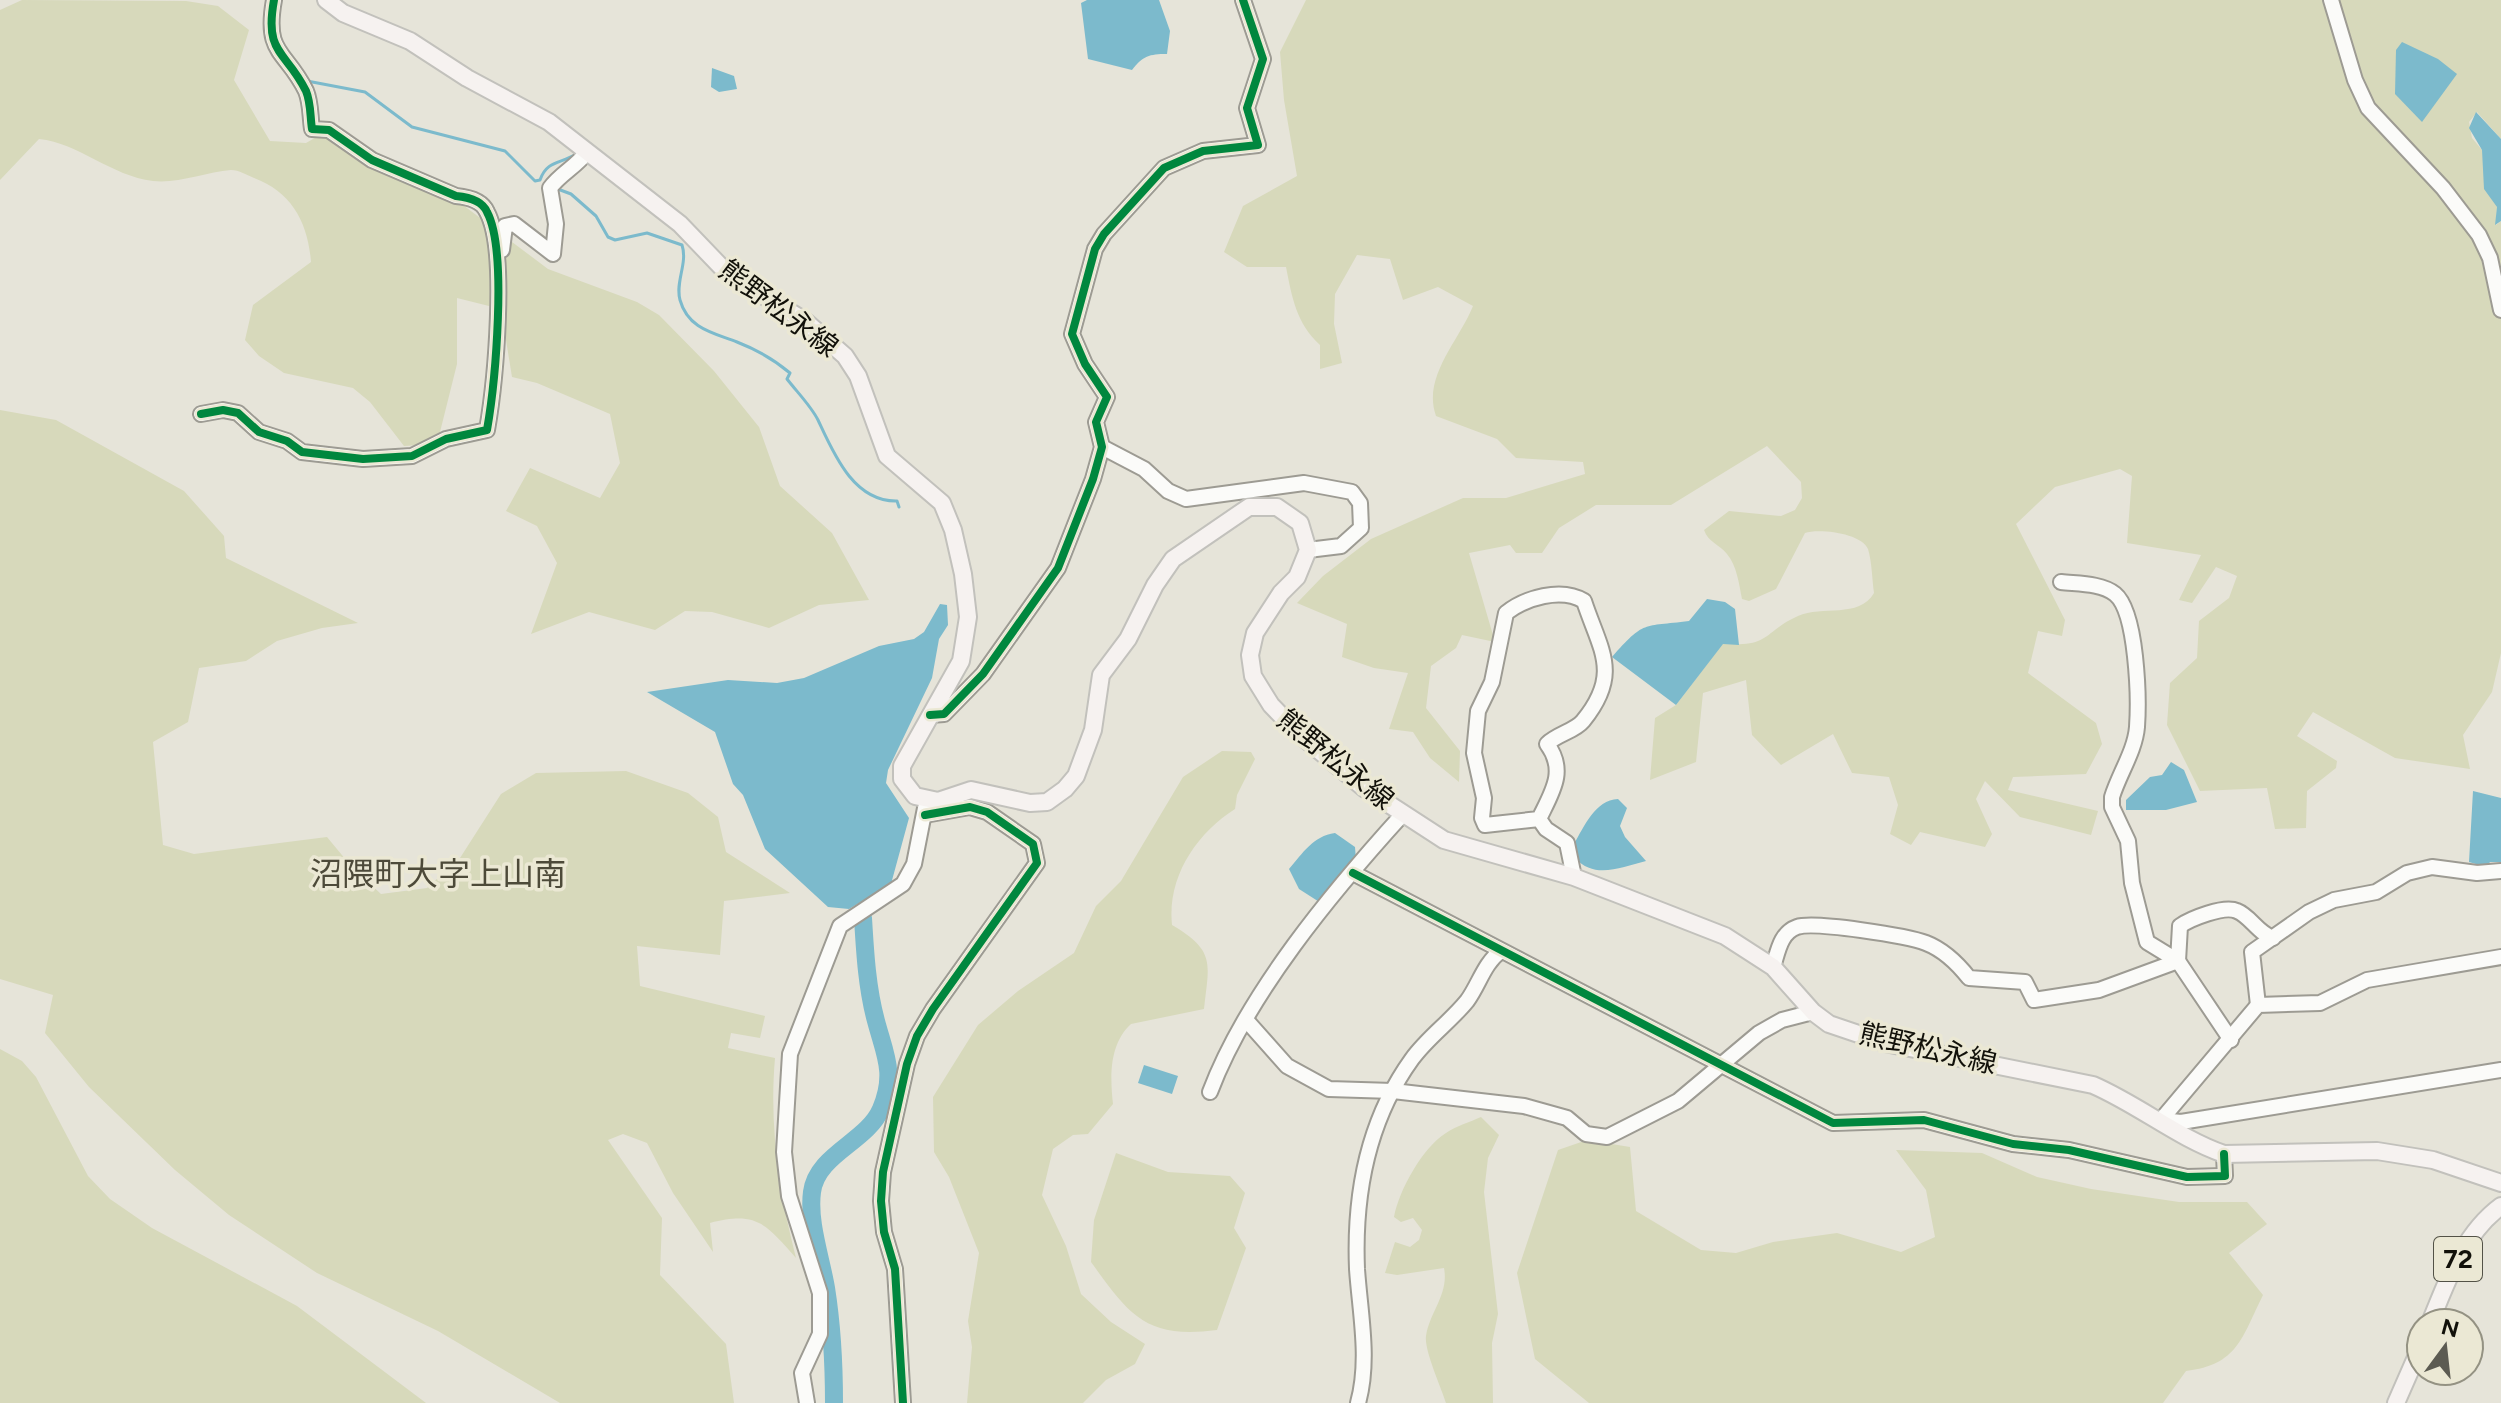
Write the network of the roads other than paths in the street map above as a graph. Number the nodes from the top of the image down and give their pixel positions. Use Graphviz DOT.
graph roads {
  1 [pos="274,0"];
  2 [pos="326,0"];
  3 [pos="1243,0"];
  4 [pos="2331,0"];
  5 [pos="587,152"];
  6 [pos="496,261"];
  7 [pos="2501,310"];
  8 [pos="201,414"];
  9 [pos="1102,447"];
  10 [pos="1276,489"];
  11 [pos="1277,507"];
  12 [pos="1308,550"];
  13 [pos="2061,582"];
  14 [pos="930,715"];
  15 [pos="925,808"];
  16 [pos="1403,814"];
  17 [pos="1539,819"];
  18 [pos="2501,871"];
  19 [pos="1353,873"];
  20 [pos="1574,877"];
  21 [pos="2273,938"];
  22 [pos="1501,951"];
  23 [pos="2501,957"];
  24 [pos="2178,961"];
  25 [pos="1773,967"];
  26 [pos="2258,1005"];
  27 [pos="1813,1012"];
  28 [pos="1247,1021"];
  29 [pos="2231,1040"];
  30 [pos="1725,1064"];
  31 [pos="2501,1070"];
  32 [pos="1393,1091"];
  33 [pos="1210,1092"];
  34 [pos="2161,1120"];
  35 [pos="2224,1154"];
  36 [pos="2501,1183"];
  37 [pos="2501,1206"];
  38 [pos="2437,1307"];
  39 [pos="2405,1382"];
  40 [pos="807,1403"];
  41 [pos="903,1403"];
  42 [pos="1358,1403"];
  43 [pos="2396,1403"];
  1 -- 6 [label="street"];
  2 -- 5 [label="main road, 熊野松永線"];
  3 -- 9 [label="street"];
  4 -- 7 [label="street"];
  5 -- 6 [label="street"];
  5 -- 14 [label="main road, 熊野松永線"];
  6 -- 8 [label="street"];
  9 -- 10 [label="street"];
  9 -- 14 [label="street"];
  10 -- 11 [label="street"];
  10 -- 12 [label="street"];
  11 -- 12 [label="main road"];
  11 -- 15 [label="main road"];
  12 -- 16 [label="main road, 熊野松永線"];
  13 -- 24 [label="street"];
  14 -- 15 [label="main road, 熊野松永線"];
  15 -- 40 [label="street"];
  15 -- 41 [label="street"];
  16 -- 19 [label="street"];
  16 -- 20 [label="main road, 熊野松永線"];
  17 -- 17 [label="street"];
  17 -- 20 [label="street"];
  18 -- 21 [label="street"];
  19 -- 22 [label="street"];
  19 -- 28 [label="street"];
  20 -- 25 [label="main road, 熊野松永線"];
  21 -- 24 [label="street"];
  21 -- 26 [label="street"];
  22 -- 30 [label="street"];
  22 -- 32 [label="street"];
  23 -- 26 [label="street"];
  24 -- 25 [label="street"];
  24 -- 29 [label="street"];
  25 -- 27 [label="main road, 熊野松永線"];
  26 -- 29 [label="street"];
  27 -- 30 [label="street"];
  27 -- 34 [label="main road, 熊野松永線"];
  28 -- 32 [label="street"];
  28 -- 33 [label="street"];
  29 -- 34 [label="street"];
  30 -- 32 [label="street"];
  30 -- 35 [label="street"];
  31 -- 34 [label="street"];
  32 -- 42 [label="street"];
  34 -- 35 [label="main road, 熊野松永線"];
  35 -- 36 [label="main road, 熊野松永線"];
  37 -- 38 [label="main road, 72"];
  39 -- 43 [label="main road"];
}
